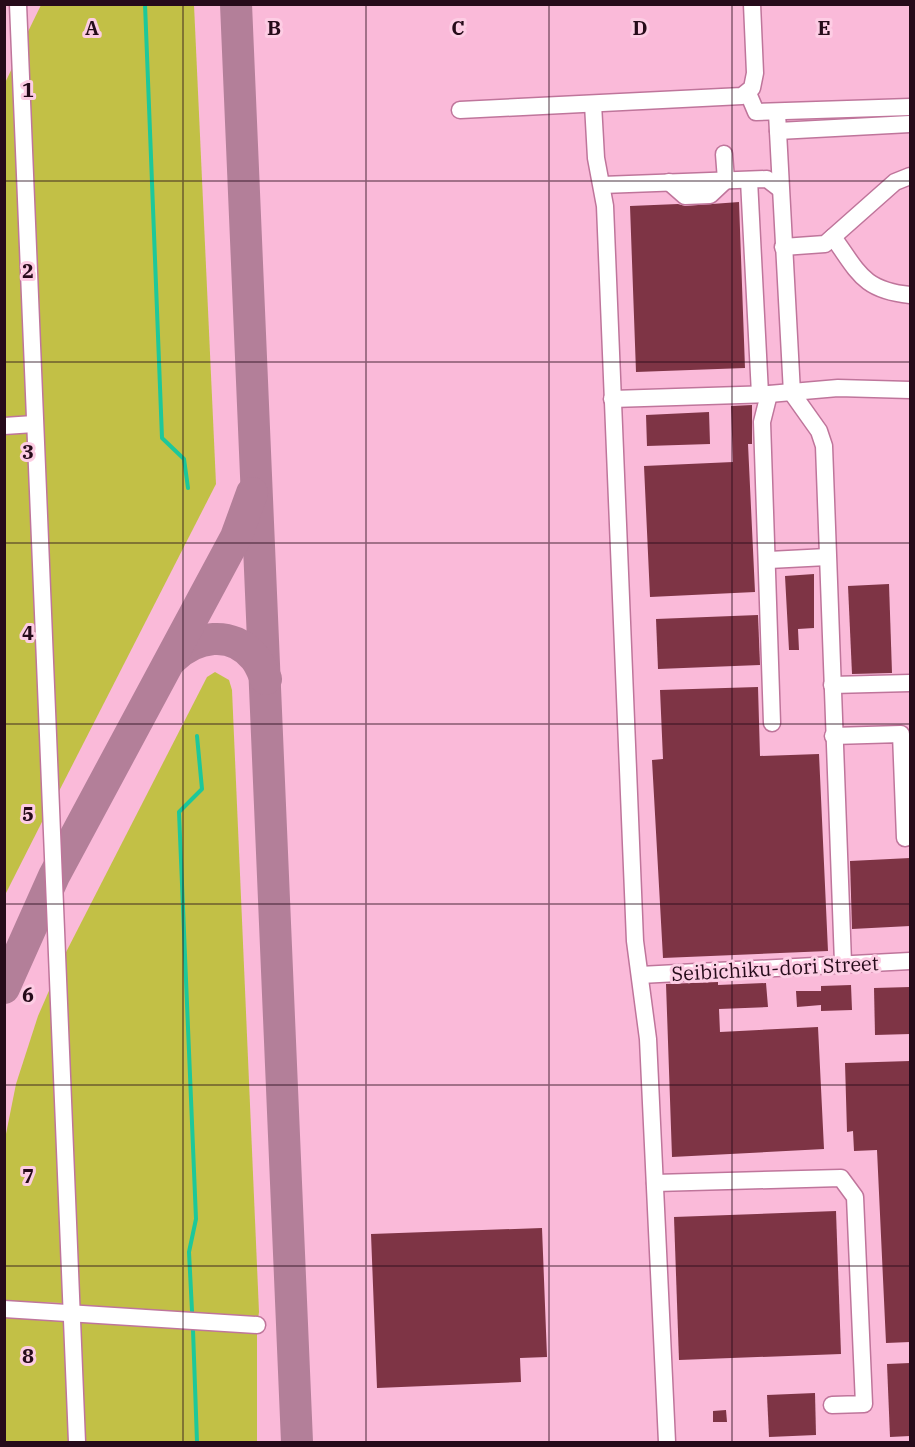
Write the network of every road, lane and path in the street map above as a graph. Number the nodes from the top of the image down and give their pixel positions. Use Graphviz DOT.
graph roads {
  1 [pos="18,4"];
  2 [pos="752,4"];
  3 [pos="748,93"];
  4 [pos="593,104"];
  5 [pos="910,107"];
  6 [pos="459,110"];
  7 [pos="777,112"];
  8 [pos="910,124"];
  9 [pos="778,131"];
  10 [pos="724,154"];
  11 [pos="910,176"];
  12 [pos="726,180"];
  13 [pos="749,180"];
  14 [pos="602,185"];
  15 [pos="780,189"];
  16 [pos="833,237"];
  17 [pos="783,247"];
  18 [pos="910,295"];
  19 [pos="910,391"];
  20 [pos="792,393"];
  21 [pos="764,394"];
  22 [pos="612,399"];
  23 [pos="34,424"];
  24 [pos="4,426"];
  25 [pos="827,557"];
  26 [pos="769,560"];
  27 [pos="910,683"];
  28 [pos="832,685"];
  29 [pos="772,723"];
  30 [pos="833,736"];
  31 [pos="905,838"];
  32 [pos="910,961"];
  33 [pos="843,963"];
  34 [pos="640,975"];
  35 [pos="655,1183"];
  36 [pos="4,1309"];
  37 [pos="72,1313"];
  38 [pos="257,1325"];
  39 [pos="832,1405"];
  40 [pos="77,1443"];
  41 [pos="667,1443"];
  1 -- 23 [label="street"];
  2 -- 3 [label="street"];
  3 -- 4 [label="street"];
  3 -- 7 [label="street"];
  4 -- 6 [label="street"];
  4 -- 14 [label="street"];
  5 -- 7 [label="street"];
  7 -- 9 [label="street"];
  8 -- 9 [label="street"];
  9 -- 15 [label="street"];
  10 -- 12 [label="street"];
  11 -- 16 [label="street"];
  12 -- 13 [label="street"];
  12 -- 14 [label="street"];
  13 -- 15 [label="street"];
  13 -- 21 [label="street"];
  14 -- 22 [label="street"];
  15 -- 17 [label="street"];
  16 -- 17 [label="street"];
  16 -- 18 [label="street"];
  17 -- 20 [label="street"];
  19 -- 20 [label="street"];
  20 -- 21 [label="street"];
  20 -- 25 [label="street"];
  21 -- 22 [label="street"];
  21 -- 26 [label="street"];
  22 -- 34 [label="street"];
  23 -- 24 [label="street"];
  23 -- 37 [label="street"];
  25 -- 26 [label="street"];
  25 -- 28 [label="street"];
  26 -- 29 [label="street"];
  27 -- 28 [label="street"];
  28 -- 30 [label="street"];
  30 -- 31 [label="street"];
  30 -- 33 [label="street"];
  32 -- 33 [label="street, Seibichiku-dori Street"];
  33 -- 34 [label="street, Seibichiku-dori Street"];
  34 -- 35 [label="street"];
  35 -- 39 [label="street"];
  35 -- 41 [label="street"];
  36 -- 37 [label="street"];
  37 -- 38 [label="street"];
  37 -- 40 [label="street"];
}
